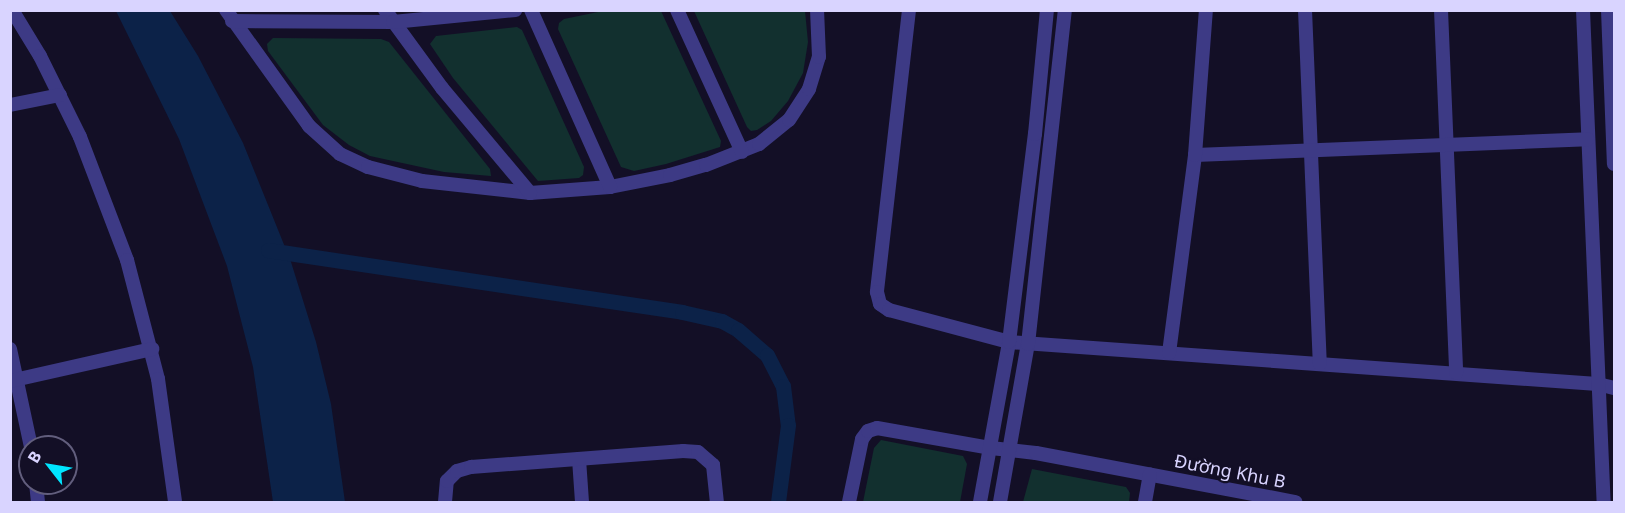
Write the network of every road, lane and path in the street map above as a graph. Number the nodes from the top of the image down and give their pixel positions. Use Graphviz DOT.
graph roads {
  1 [pos="12,10"];
  2 [pos="515,10"];
  3 [pos="531,10"];
  4 [pos="677,10"];
  5 [pos="817,10"];
  6 [pos="909,10"];
  7 [pos="1047,10"];
  8 [pos="1065,10"];
  9 [pos="1206,10"];
  10 [pos="1305,10"];
  11 [pos="1441,10"];
  12 [pos="1583,10"];
  13 [pos="1608,10"];
  14 [pos="229,16"];
  15 [pos="389,16"];
  16 [pos="60,95"];
  17 [pos="10,105"];
  18 [pos="1588,139"];
  19 [pos="1446,145"];
  20 [pos="1311,150"];
  21 [pos="742,152"];
  22 [pos="1196,155"];
  23 [pos="1614,164"];
  24 [pos="610,187"];
  25 [pos="530,194"];
  26 [pos="1009,342"];
  27 [pos="1028,344"];
  28 [pos="10,349"];
  29 [pos="152,349"];
  30 [pos="1169,353"];
  31 [pos="1320,364"];
  32 [pos="1456,374"];
  33 [pos="14,380"];
  34 [pos="1598,384"];
  35 [pos="1614,388"];
  36 [pos="28,435"];
  37 [pos="990,448"];
  38 [pos="1010,450"];
  39 [pos="579,459"];
  40 [pos="1150,474"];
  41 [pos="175,502"];
  42 [pos="445,502"];
  43 [pos="582,502"];
  44 [pos="717,502"];
  45 [pos="849,502"];
  46 [pos="980,502"];
  47 [pos="1000,502"];
  48 [pos="1144,502"];
  49 [pos="1295,502"];
  50 [pos="1604,502"];
  1 -- 16 [label="street"];
  2 -- 15 [label="street"];
  3 -- 24 [label="street"];
  4 -- 21 [label="street"];
  5 -- 21 [label="street"];
  6 -- 26 [label="street"];
  7 -- 26 [label="street"];
  8 -- 27 [label="street"];
  9 -- 22 [label="street"];
  10 -- 20 [label="street"];
  11 -- 19 [label="street"];
  12 -- 18 [label="street"];
  13 -- 23 [label="street"];
  14 -- 15 [label="street"];
  14 -- 25 [label="street"];
  15 -- 25 [label="street"];
  16 -- 17 [label="street"];
  16 -- 29 [label="street"];
  18 -- 19 [label="street"];
  18 -- 34 [label="street"];
  19 -- 20 [label="street"];
  19 -- 32 [label="street"];
  20 -- 22 [label="street"];
  20 -- 31 [label="street"];
  21 -- 24 [label="street"];
  22 -- 30 [label="street"];
  24 -- 25 [label="street"];
  26 -- 27 [label="street"];
  26 -- 37 [label="street"];
  27 -- 30 [label="street"];
  27 -- 38 [label="street"];
  28 -- 33 [label="street"];
  29 -- 33 [label="street"];
  29 -- 41 [label="street"];
  30 -- 31 [label="street"];
  31 -- 32 [label="street"];
  32 -- 34 [label="street"];
  33 -- 36 [label="street"];
  34 -- 35 [label="street"];
  34 -- 50 [label="street"];
  37 -- 38 [label="street"];
  37 -- 45 [label="street"];
  37 -- 46 [label="street"];
  38 -- 40 [label="street"];
  38 -- 47 [label="street"];
  39 -- 42 [label="street"];
  39 -- 43 [label="street"];
  39 -- 44 [label="street"];
  40 -- 48 [label="street, Đường Khu B"];
  40 -- 49 [label="street, Đường Khu B"];
}
